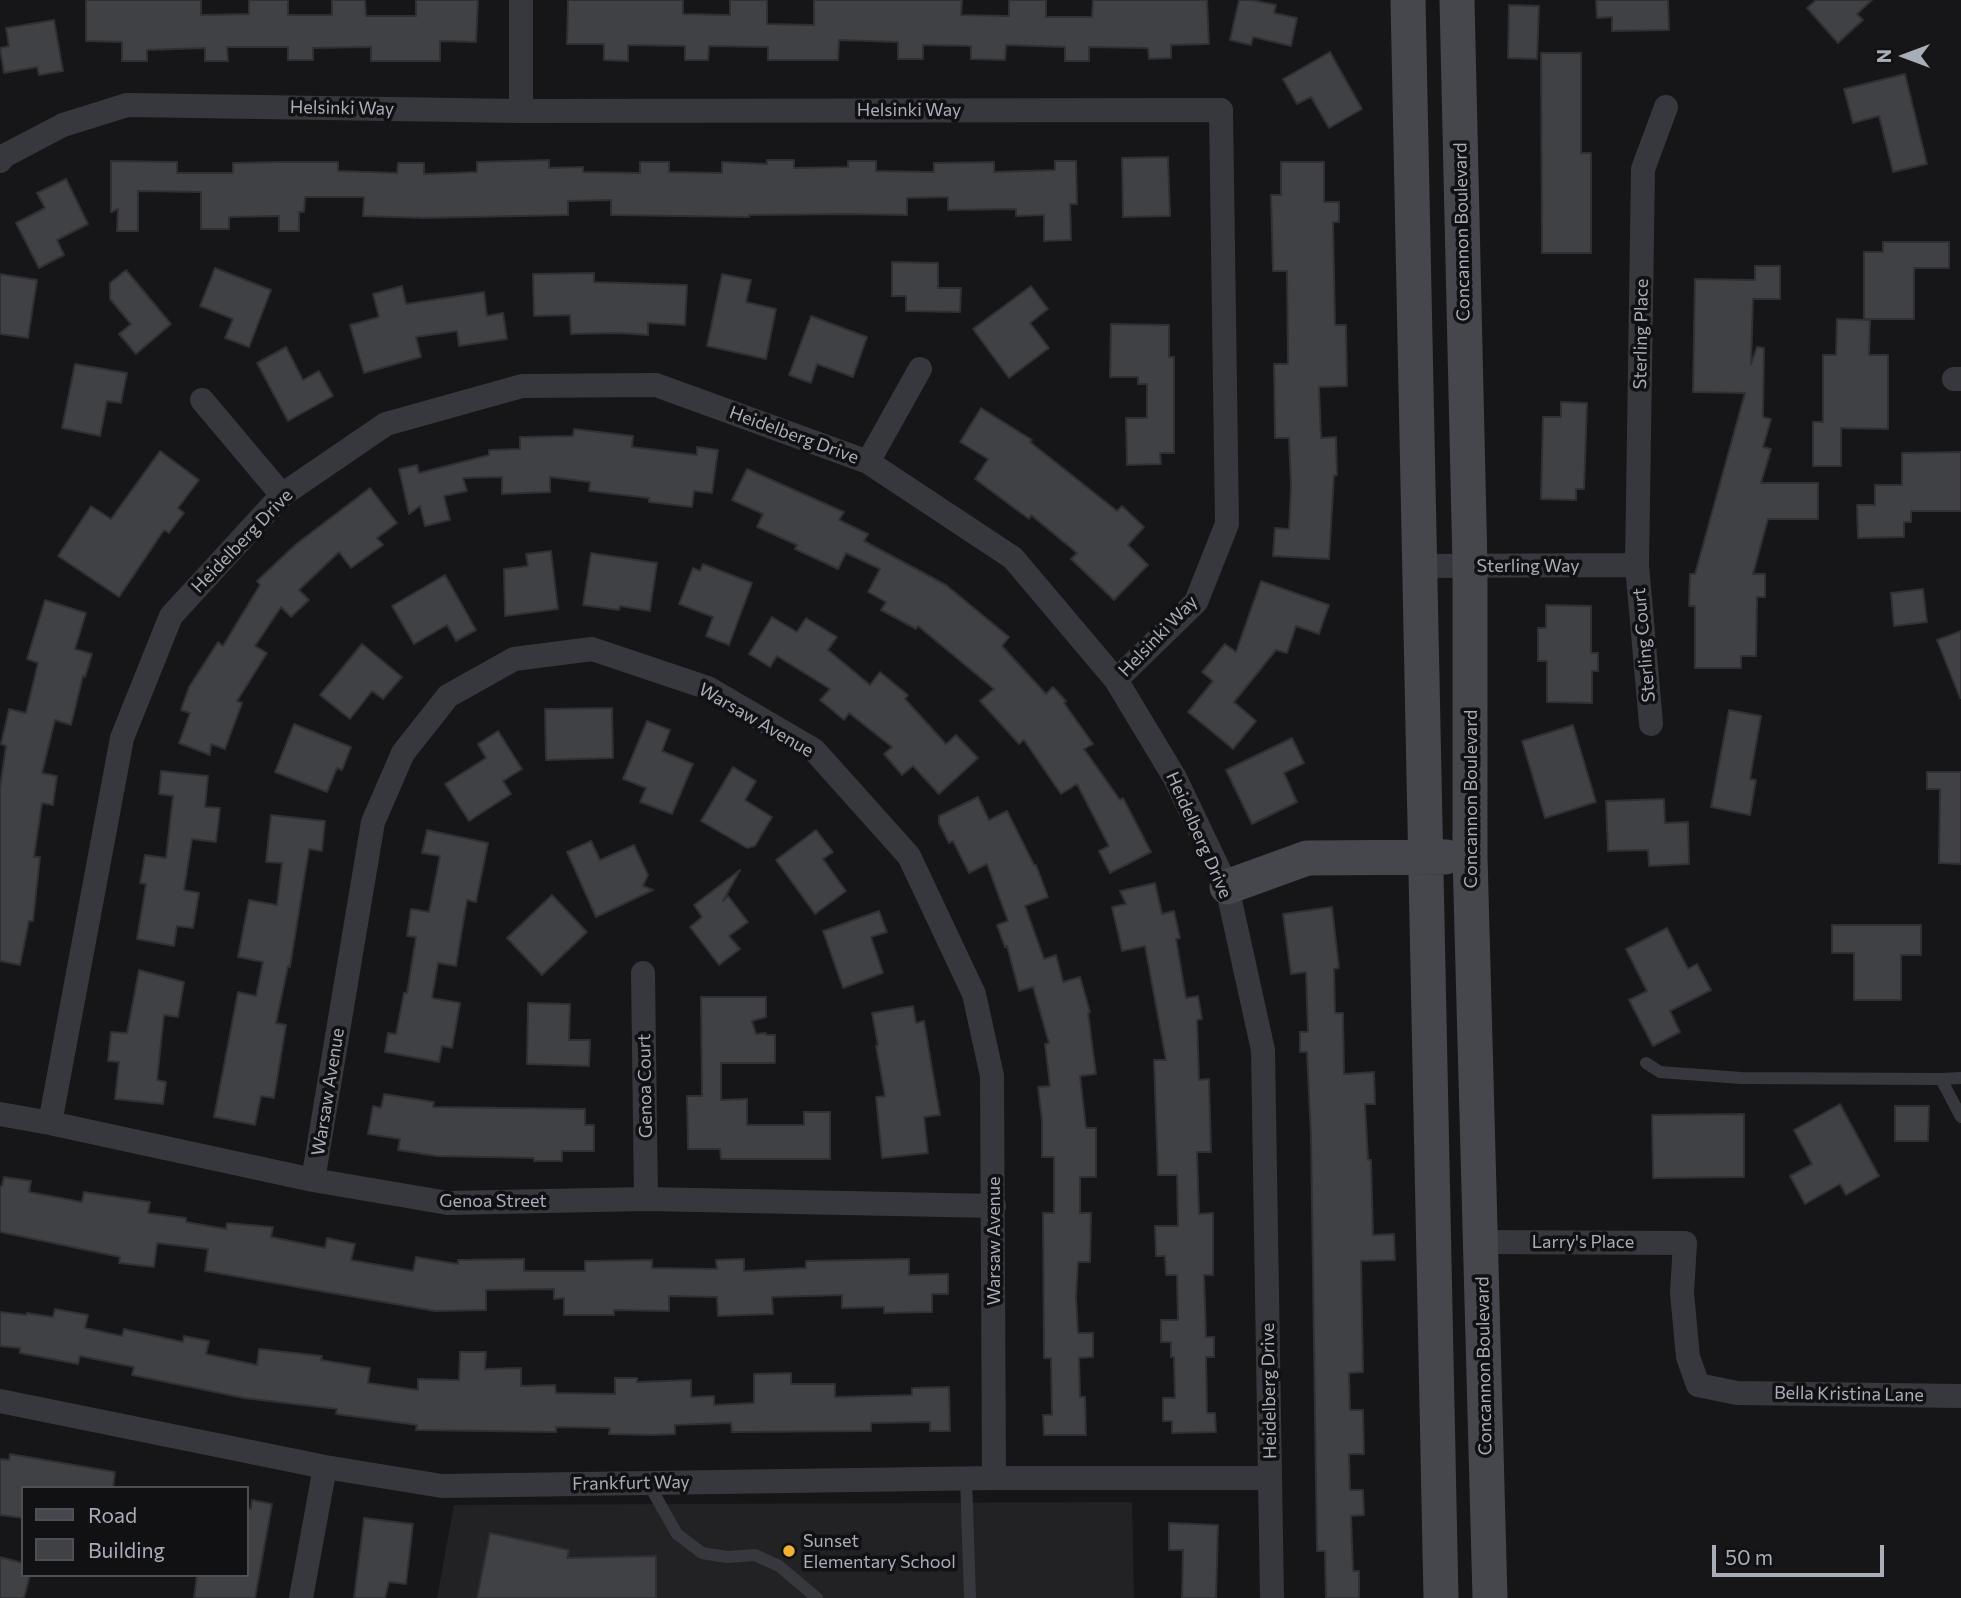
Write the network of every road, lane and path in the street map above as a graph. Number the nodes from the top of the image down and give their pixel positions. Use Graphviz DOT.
graph roads {
  1 [pos="521,0"];
  2 [pos="1408,0"];
  3 [pos="1457,0"];
  4 [pos="1666,107"];
  5 [pos="521,111"];
  6 [pos="1,157"];
  7 [pos="920,369"];
  8 [pos="202,400"];
  9 [pos="868,462"];
  10 [pos="282,495"];
  11 [pos="1637,565"];
  12 [pos="1420,566"];
  13 [pos="1470,566"];
  14 [pos="1116,680"];
  15 [pos="1651,724"];
  16 [pos="1470,856"];
  17 [pos="1424,857"];
  18 [pos="1227,887"];
  19 [pos="643,973"];
  20 [pos="1646,1063"];
  21 [pos="1961,1078"];
  22 [pos="1941,1079"];
  23 [pos="0,1114"];
  24 [pos="1961,1117"];
  25 [pos="50,1123"];
  26 [pos="313,1180"];
  27 [pos="646,1199"];
  28 [pos="994,1206"];
  29 [pos="1481,1242"];
  30 [pos="1685,1242"];
  31 [pos="1961,1396"];
  32 [pos="0,1401"];
  33 [pos="325,1467"];
  34 [pos="966,1478"];
  35 [pos="994,1478"];
  36 [pos="1270,1478"];
  37 [pos="648,1483"];
  38 [pos="301,1598"];
  39 [pos="817,1598"];
  40 [pos="970,1598"];
  41 [pos="1272,1598"];
  42 [pos="1441,1598"];
  43 [pos="1490,1598"];
  1 -- 5 [label="street"];
  2 -- 12 [label="main road"];
  3 -- 13 [label="main road, Concannon Boulevard"];
  4 -- 11 [label="street, Sterling Place"];
  5 -- 6 [label="street, Helsinki Way"];
  5 -- 14 [label="street, Helsinki Way"];
  7 -- 9 [label="street"];
  8 -- 10 [label="street"];
  9 -- 10 [label="street, Heidelberg Drive"];
  9 -- 14 [label="street, Heidelberg Drive"];
  10 -- 25 [label="street, Heidelberg Drive"];
  11 -- 13 [label="street, Sterling Way"];
  11 -- 15 [label="street, Sterling Court"];
  12 -- 13 [label="street, Sterling Way"];
  12 -- 17 [label="main road"];
  13 -- 16 [label="main road, Concannon Boulevard"];
  14 -- 18 [label="street, Heidelberg Drive"];
  16 -- 17 [label="main road"];
  16 -- 29 [label="main road, Concannon Boulevard"];
  17 -- 18 [label="main road"];
  17 -- 42 [label="main road"];
  18 -- 36 [label="street, Heidelberg Drive"];
  19 -- 27 [label="street, Genoa Court"];
  20 -- 22 [label="lane"];
  21 -- 22 [label="lane"];
  22 -- 24 [label="lane"];
  23 -- 25 [label="street, Genoa Street"];
  25 -- 26 [label="street, Genoa Street"];
  26 -- 27 [label="street, Genoa Street"];
  26 -- 28 [label="street, Warsaw Avenue"];
  27 -- 28 [label="street, Genoa Street"];
  28 -- 35 [label="street, Warsaw Avenue"];
  29 -- 30 [label="street, Larry's Place"];
  29 -- 43 [label="main road, Concannon Boulevard"];
  30 -- 31 [label="street, Bella Kristina Lane"];
  32 -- 33 [label="street, Frankfurt Way"];
  33 -- 37 [label="street, Frankfurt Way"];
  33 -- 38 [label="street"];
  34 -- 35 [label="street, Frankfurt Way"];
  34 -- 37 [label="street, Frankfurt Way"];
  34 -- 40 [label="lane"];
  35 -- 36 [label="street, Frankfurt Way"];
  36 -- 41 [label="street, Heidelberg Drive"];
  37 -- 39 [label="lane"];
}
